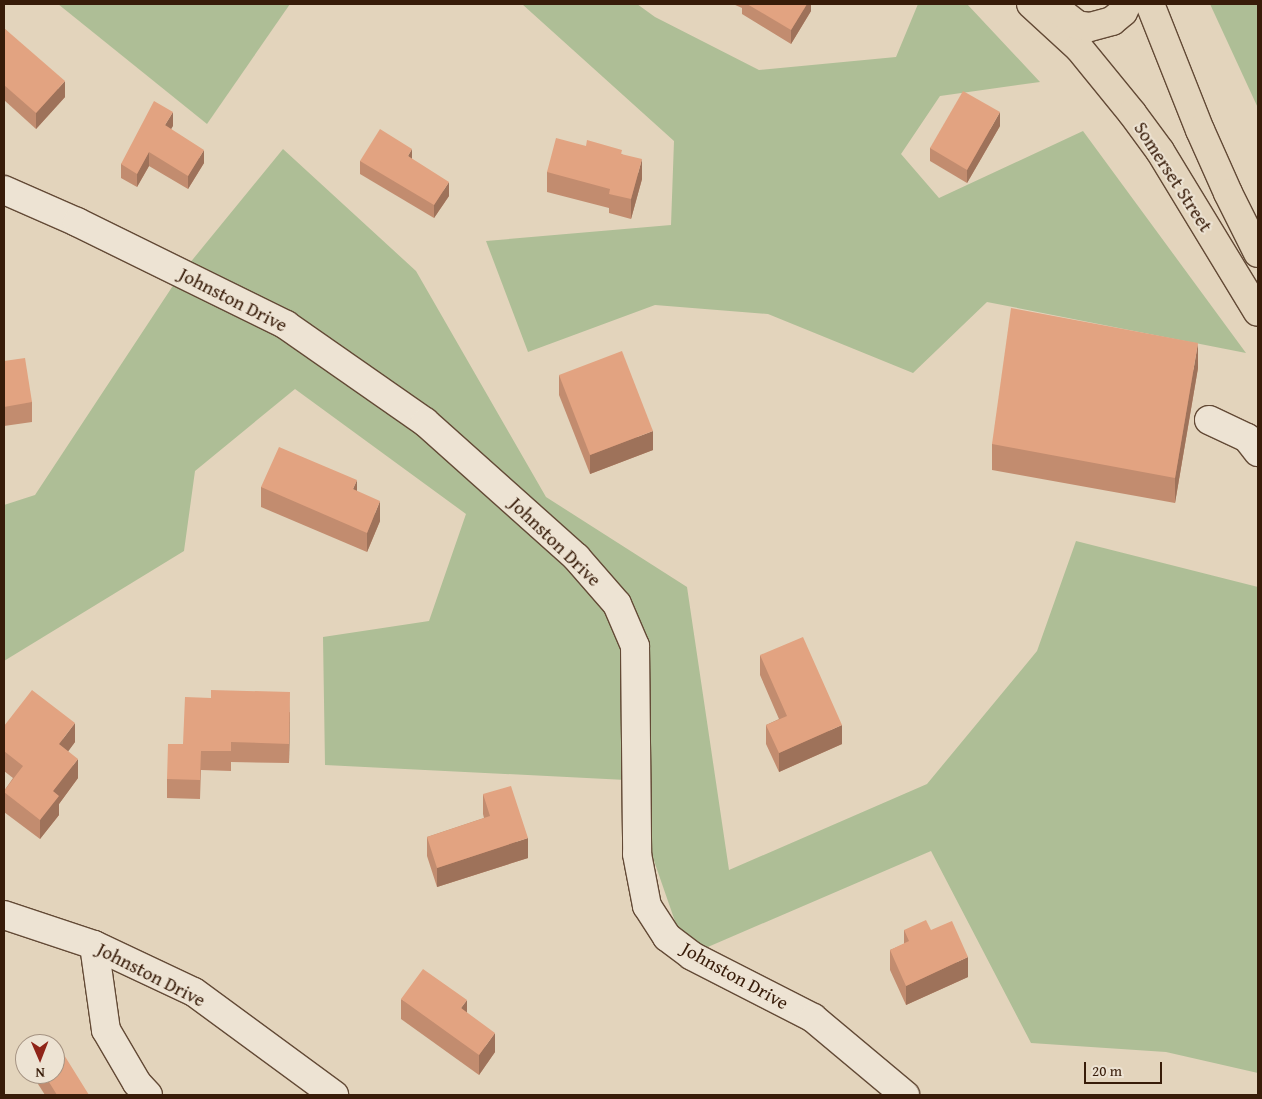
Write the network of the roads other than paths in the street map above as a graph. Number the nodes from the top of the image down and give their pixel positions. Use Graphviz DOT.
graph roads {
  1 [pos="1031,4"];
  2 [pos="1050,4"];
  3 [pos="1127,4"];
  4 [pos="1150,4"];
  5 [pos="4,190"];
  6 [pos="1258,253"];
  7 [pos="1258,312"];
  8 [pos="1209,420"];
  9 [pos="1258,452"];
  10 [pos="4,916"];
  11 [pos="94,945"];
  12 [pos="148,1095"];
  13 [pos="334,1095"];
  14 [pos="905,1095"];
  1 -- 7 [label="main road, Somerset Street"];
  2 -- 3 [label="main road"];
  4 -- 6 [label="main road, Somerset Street"];
  5 -- 14 [label="street, Johnston Drive"];
  8 -- 9 [label="street"];
  10 -- 11 [label="street, Johnston Drive"];
  11 -- 12 [label="street"];
  11 -- 13 [label="street, Johnston Drive"];
}
